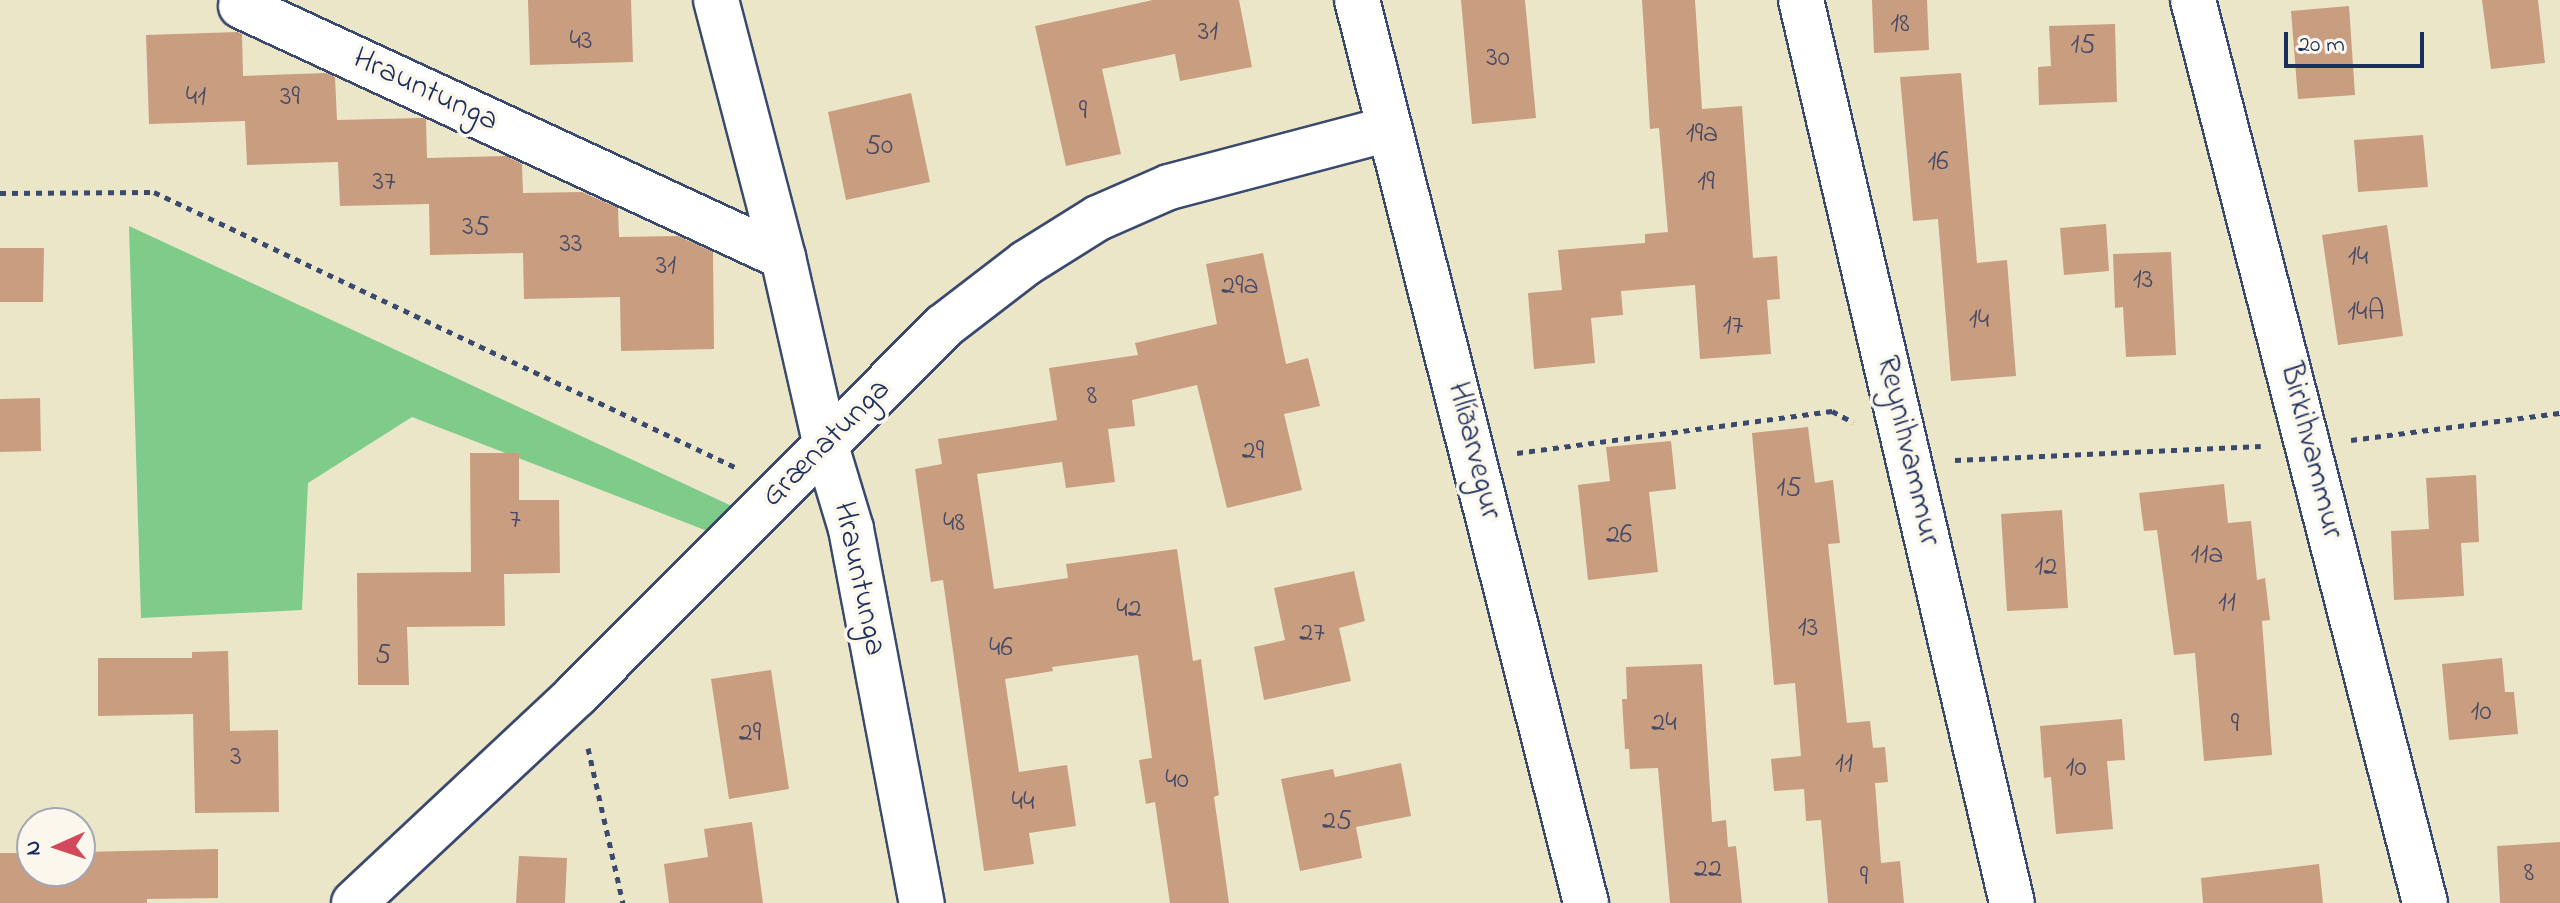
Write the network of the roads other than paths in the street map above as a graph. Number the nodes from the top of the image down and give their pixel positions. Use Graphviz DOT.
graph roads {
  1 [pos="716,0"];
  2 [pos="1357,0"];
  3 [pos="1801,0"];
  4 [pos="2193,0"];
  5 [pos="241,6"];
  6 [pos="1389,129"];
  7 [pos="783,257"];
  8 [pos="826,446"];
  9 [pos="354,903"];
  10 [pos="922,903"];
  11 [pos="1586,903"];
  12 [pos="2012,903"];
  13 [pos="2425,903"];
  1 -- 7 [label="street, Hrauntunga"];
  2 -- 6 [label="street, Hlíðarvegur"];
  3 -- 12 [label="street, Reynihvammur"];
  4 -- 13 [label="street, Birkihvammur"];
  5 -- 7 [label="street, Hrauntunga"];
  6 -- 8 [label="street, Grænatunga"];
  6 -- 11 [label="street, Hlíðarvegur"];
  7 -- 8 [label="street, Hrauntunga"];
  8 -- 9 [label="street, Grænatunga"];
  8 -- 10 [label="street, Hrauntunga"];
}
